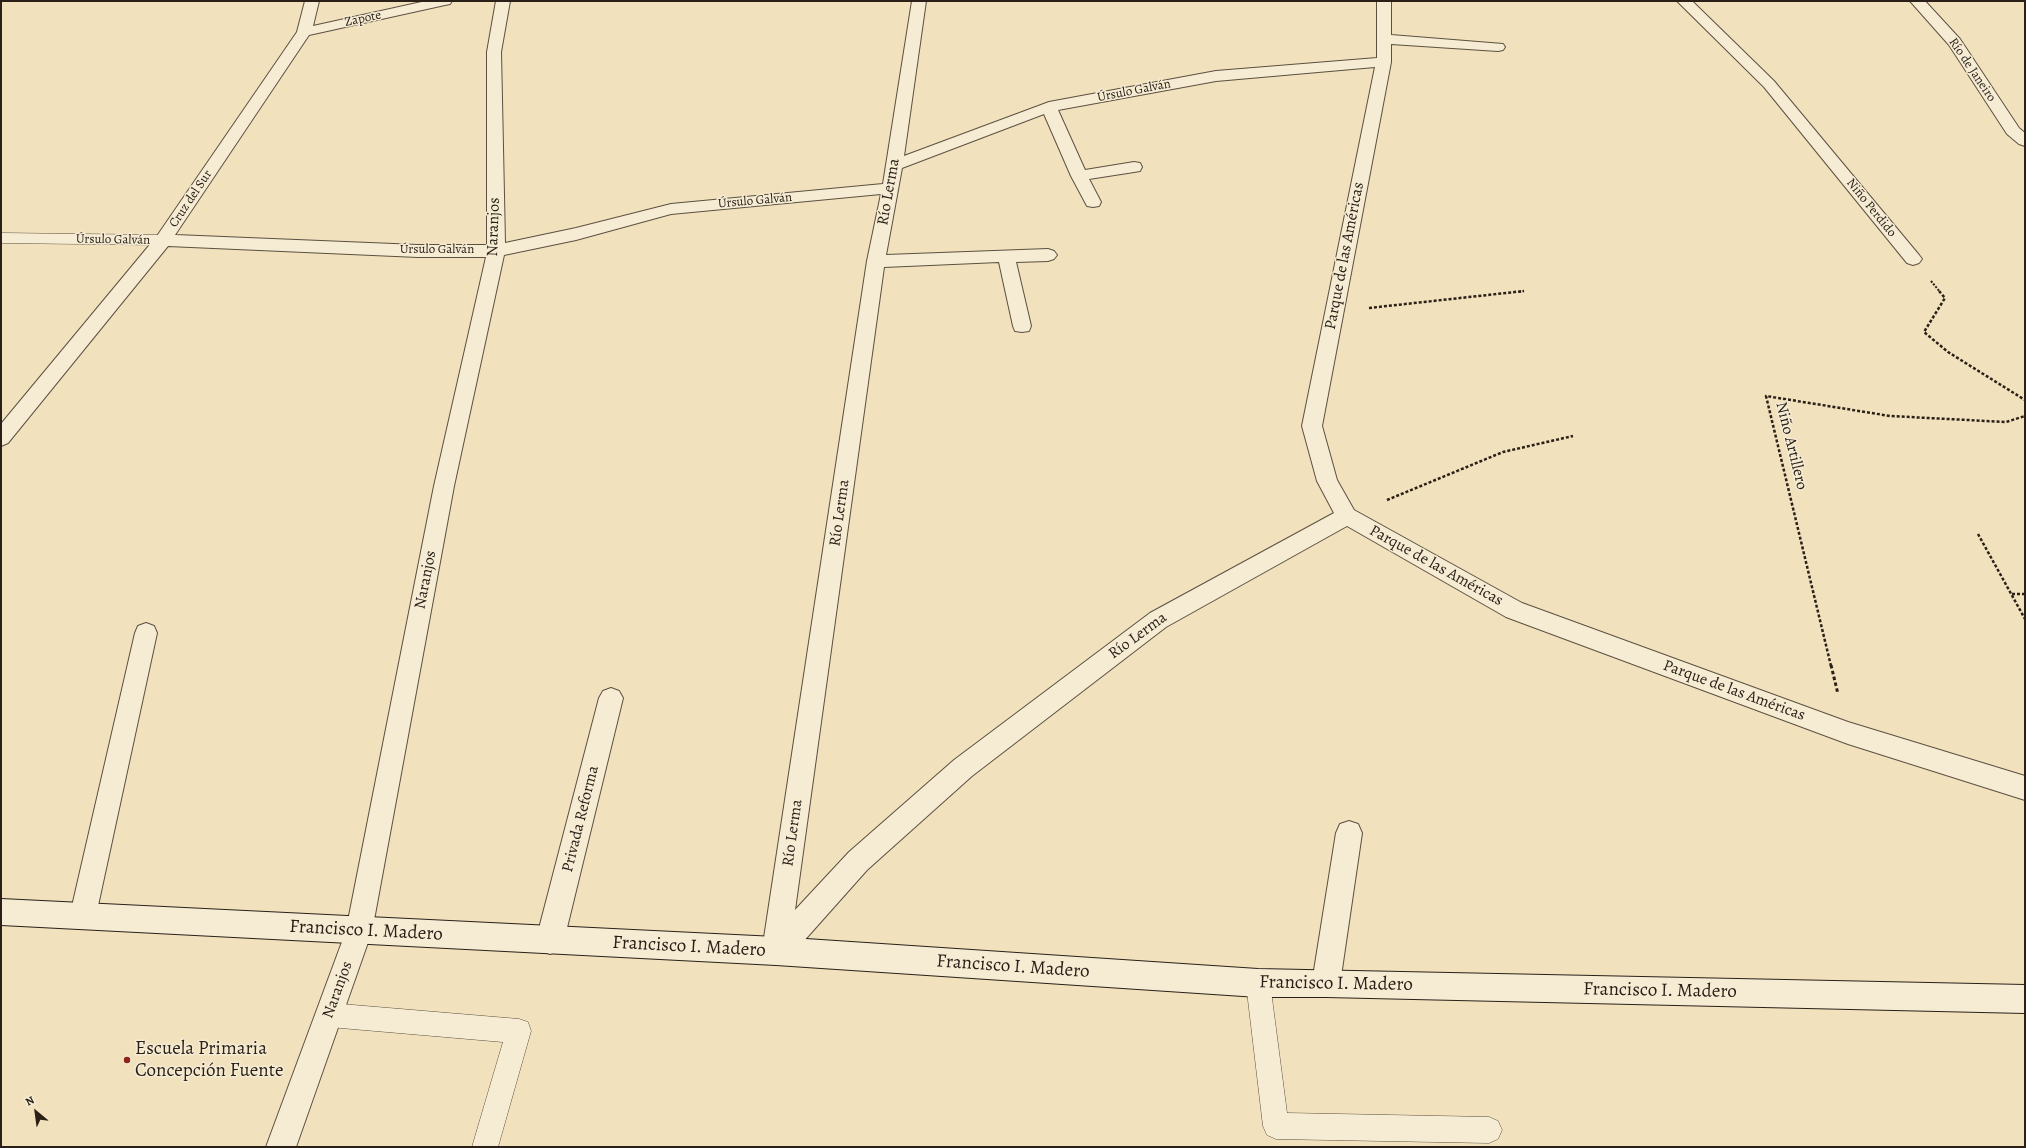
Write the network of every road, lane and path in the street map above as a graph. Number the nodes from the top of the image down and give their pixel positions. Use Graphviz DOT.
graph roads {
  1 [pos="312,1"];
  2 [pos="445,1"];
  3 [pos="503,1"];
  4 [pos="919,1"];
  5 [pos="1384,1"];
  6 [pos="1684,1"];
  7 [pos="1917,1"];
  8 [pos="304,32"];
  9 [pos="1383,39"];
  10 [pos="1498,47"];
  11 [pos="1384,62"];
  12 [pos="1049,107"];
  13 [pos="2025,141"];
  14 [pos="894,165"];
  15 [pos="1134,167"];
  16 [pos="1079,176"];
  17 [pos="891,188"];
  18 [pos="1093,202"];
  19 [pos="1,238"];
  20 [pos="163,240"];
  21 [pos="496,251"];
  22 [pos="1048,255"];
  23 [pos="1006,256"];
  24 [pos="1913,259"];
  25 [pos="876,261"];
  26 [pos="1524,291"];
  27 [pos="1333,312"];
  28 [pos="1022,326"];
  29 [pos="2025,400"];
  30 [pos="2025,416"];
  31 [pos="1573,436"];
  32 [pos="1,438"];
  33 [pos="1347,516"];
  34 [pos="1978,534"];
  35 [pos="2012,594"];
  36 [pos="2025,594"];
  37 [pos="2025,619"];
  38 [pos="146,633"];
  39 [pos="611,698"];
  40 [pos="1848,733"];
  41 [pos="2025,788"];
  42 [pos="1349,833"];
  43 [pos="1,912"];
  44 [pos="83,915"];
  45 [pos="359,931"];
  46 [pos="550,940"];
  47 [pos="776,951"];
  48 [pos="1258,983"];
  49 [pos="1326,983"];
  50 [pos="2025,999"];
  51 [pos="329,1015"];
  52 [pos="1489,1130"];
  53 [pos="281,1147"];
  54 [pos="485,1147"];
  1 -- 8 [label="street, Cruz del Sur"];
  2 -- 8 [label="street, Zapote"];
  3 -- 21 [label="street, Naranjos"];
  4 -- 14 [label="street, Río Lerma"];
  5 -- 9 [label="street, Parque de las Américas"];
  6 -- 24 [label="street, Niño Perdido"];
  7 -- 13 [label="street, Río de Janeiro"];
  8 -- 20 [label="street, Cruz del Sur"];
  9 -- 10 [label="street"];
  9 -- 11 [label="street, Parque de las Américas"];
  11 -- 12 [label="street, Úrsulo Galván"];
  11 -- 27 [label="street, Parque de las Américas"];
  12 -- 14 [label="street, Úrsulo Galván"];
  12 -- 16 [label="street"];
  14 -- 17 [label="street, Río Lerma"];
  15 -- 16 [label="street"];
  16 -- 18 [label="street"];
  17 -- 21 [label="street, Úrsulo Galván"];
  17 -- 25 [label="street, Río Lerma"];
  19 -- 20 [label="lane, Úrsulo Galván"];
  20 -- 21 [label="street, Úrsulo Galván"];
  20 -- 32 [label="street, Cruz del Sur"];
  21 -- 45 [label="street, Naranjos"];
  22 -- 23 [label="street"];
  23 -- 25 [label="street"];
  23 -- 28 [label="street"];
  24 -- 29 [label="path"];
  25 -- 47 [label="street, Río Lerma"];
  26 -- 27 [label="path"];
  27 -- 33 [label="street, Parque de las Américas"];
  30 -- 40 [label="path, Niño Artillero"];
  31 -- 33 [label="path"];
  33 -- 40 [label="street, Parque de las Américas"];
  33 -- 47 [label="street, Río Lerma"];
  34 -- 35 [label="path"];
  35 -- 36 [label="path"];
  35 -- 37 [label="path"];
  38 -- 44 [label="street"];
  39 -- 46 [label="street, Privada Reforma"];
  40 -- 41 [label="street, Parque de las Américas"];
  42 -- 49 [label="street"];
  43 -- 44 [label="street, Francisco I. Madero"];
  44 -- 45 [label="street, Francisco I. Madero"];
  45 -- 46 [label="street, Francisco I. Madero"];
  45 -- 51 [label="street, Naranjos"];
  46 -- 47 [label="street, Francisco I. Madero"];
  47 -- 48 [label="street, Francisco I. Madero"];
  48 -- 49 [label="street, Francisco I. Madero"];
  48 -- 52 [label="lane"];
  49 -- 50 [label="street, Francisco I. Madero"];
  51 -- 53 [label="street, Naranjos"];
  51 -- 54 [label="lane"];
}
